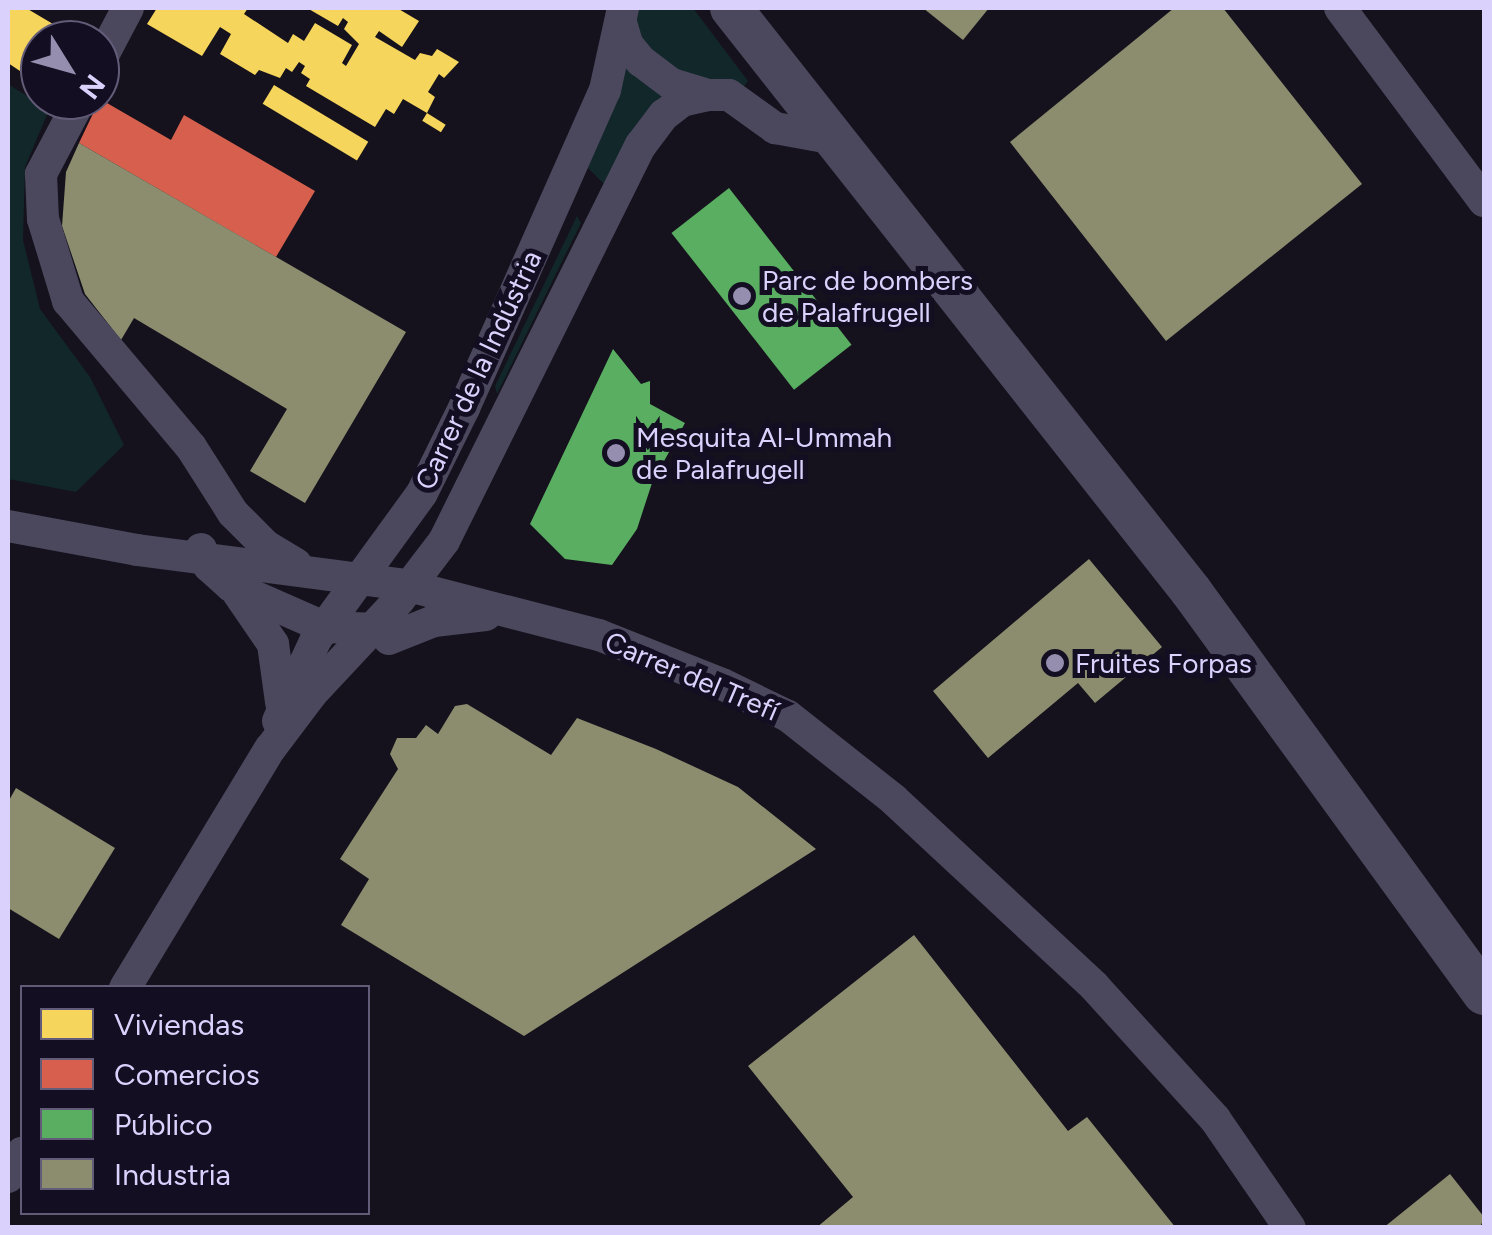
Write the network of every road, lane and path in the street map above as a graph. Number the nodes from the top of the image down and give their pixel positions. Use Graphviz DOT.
graph roads {
  1 [pos="731,8"];
  2 [pos="1340,8"];
  3 [pos="622,17"];
  4 [pos="708,95"];
  5 [pos="69,120"];
  6 [pos="830,138"];
  7 [pos="560,193"];
  8 [pos="1484,201"];
  9 [pos="596,238"];
  10 [pos="453,430"];
  11 [pos="206,472"];
  12 [pos="8,526"];
  13 [pos="450,530"];
  14 [pos="202,546"];
  15 [pos="366,565"];
  16 [pos="314,571"];
  17 [pos="231,586"];
  18 [pos="394,606"];
  19 [pos="502,610"];
  20 [pos="324,627"];
  21 [pos="281,708"];
  22 [pos="270,749"];
  23 [pos="127,985"];
  24 [pos="1484,994"];
  25 [pos="1290,1228"];
  1 -- 6 [label="street"];
  2 -- 8 [label="street"];
  3 -- 4 [label="street"];
  3 -- 7 [label="street, Carrer de la Indústria"];
  4 -- 6 [label="street"];
  4 -- 9 [label="street, Carrer de la Indústria"];
  5 -- 11 [label="street"];
  6 -- 24 [label="street"];
  7 -- 9 [label="street"];
  7 -- 10 [label="street, Carrer de la Indústria"];
  9 -- 13 [label="street, Carrer de la Indústria"];
  10 -- 15 [label="street, Carrer de la Indústria"];
  10 -- 18 [label="street"];
  11 -- 14 [label="street"];
  11 -- 16 [label="street"];
  12 -- 14 [label="street"];
  13 -- 18 [label="street, Carrer de la Indústria"];
  13 -- 19 [label="street"];
  14 -- 16 [label="street"];
  14 -- 17 [label="street"];
  15 -- 16 [label="street"];
  15 -- 18 [label="street"];
  15 -- 20 [label="street, Carrer de la Indústria"];
  17 -- 20 [label="street"];
  17 -- 21 [label="street"];
  18 -- 19 [label="street"];
  18 -- 20 [label="street"];
  18 -- 22 [label="street, Carrer de la Indústria"];
  19 -- 25 [label="street, Carrer del Trefí"];
  20 -- 21 [label="street, Carrer de la Indústria"];
  21 -- 22 [label="street, Carrer de la Indústria"];
  22 -- 23 [label="street, Carrer de la Indústria"];
}
